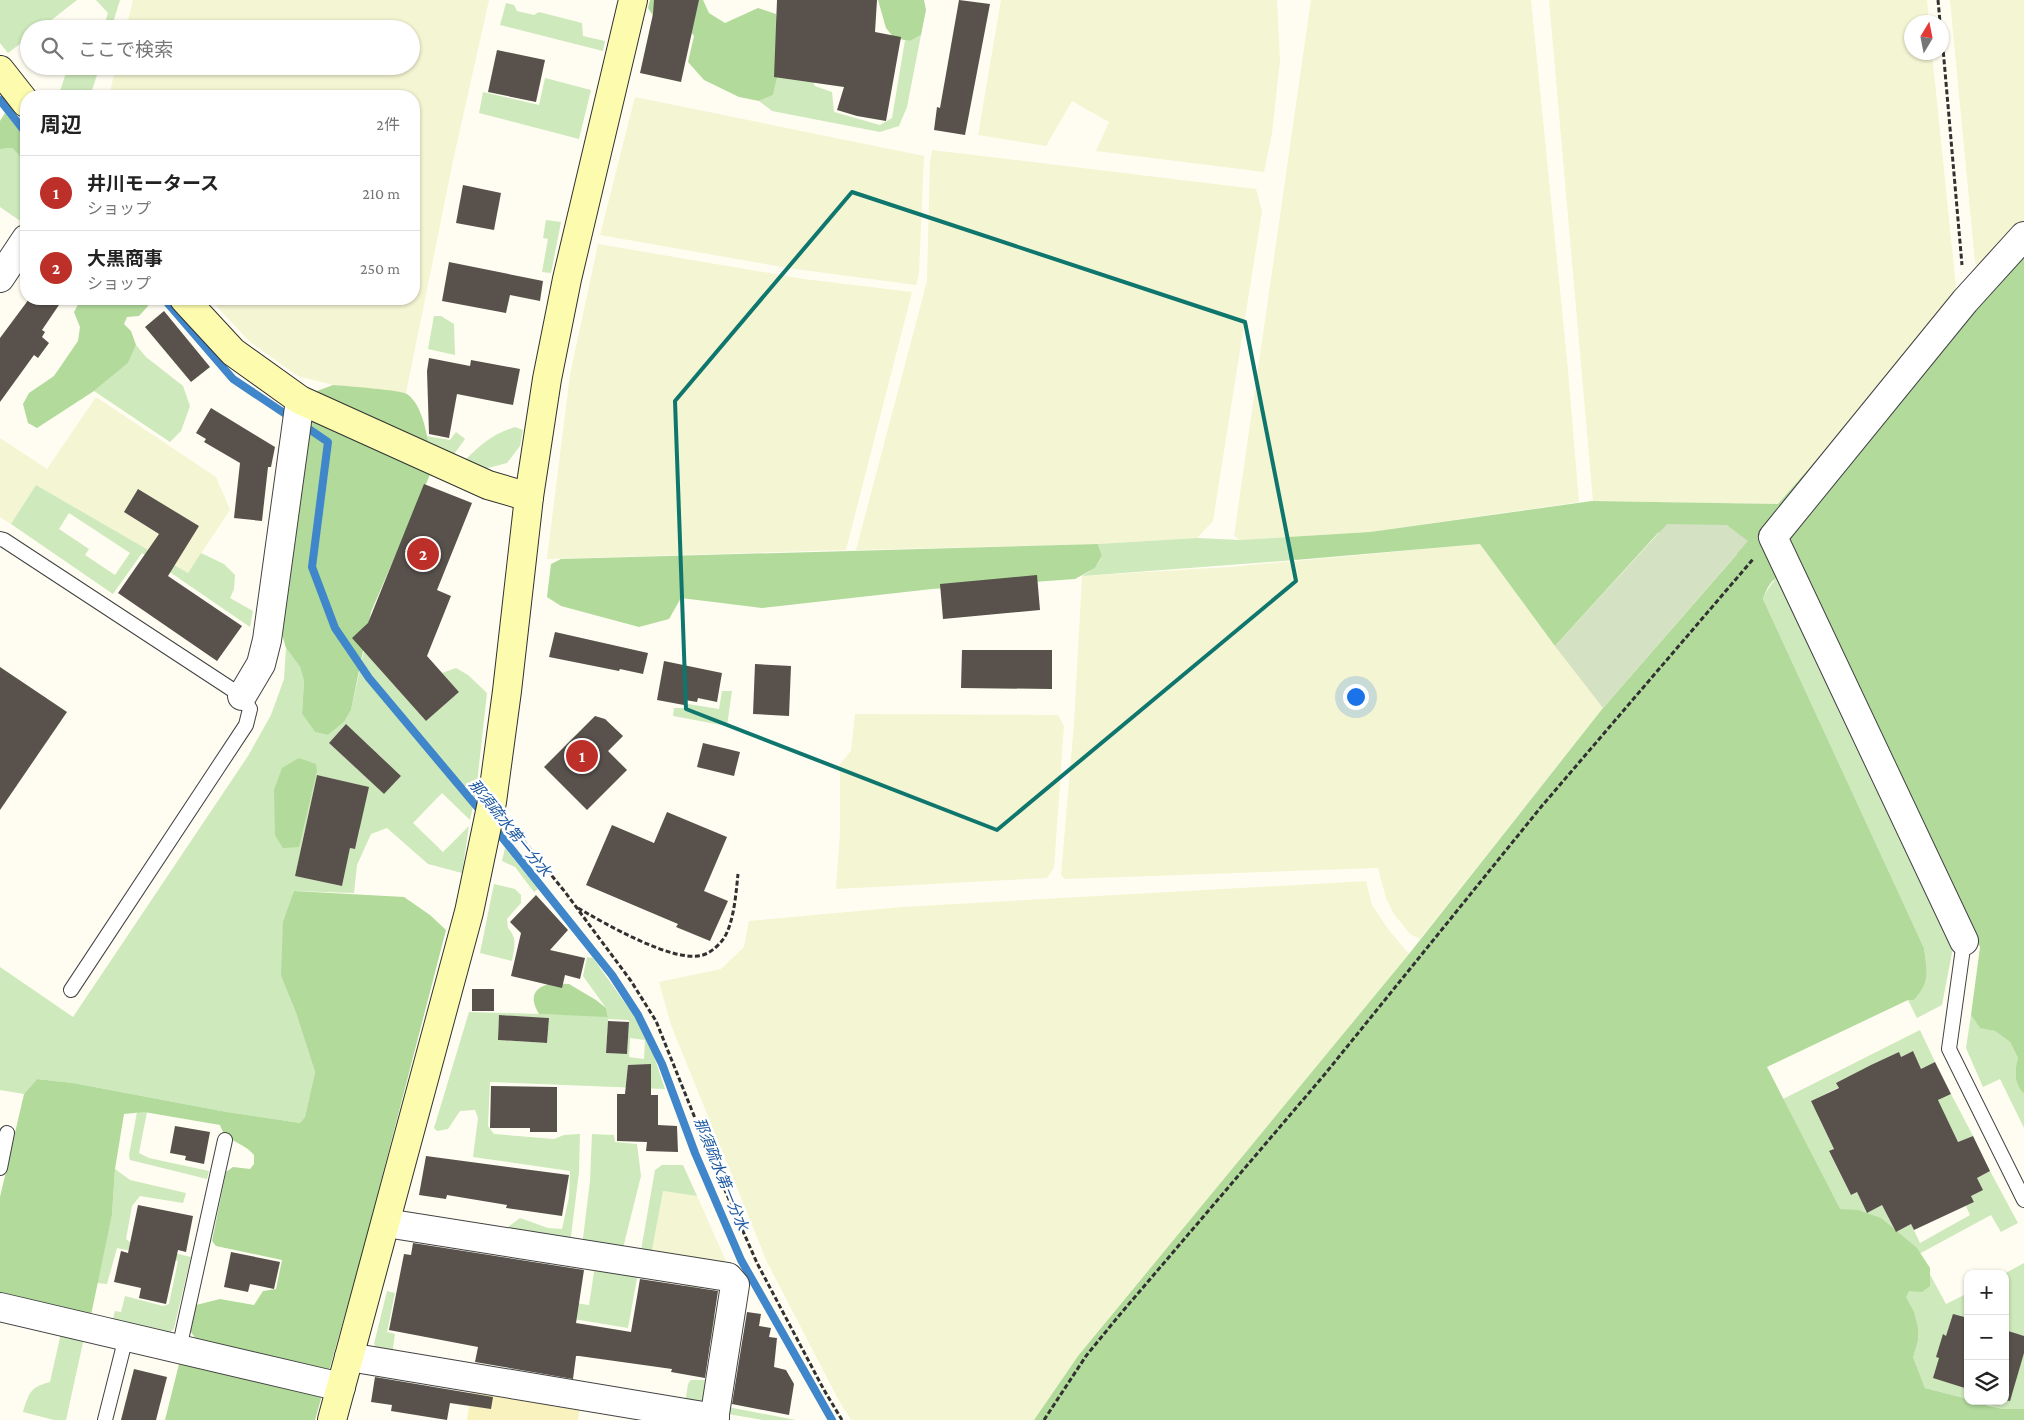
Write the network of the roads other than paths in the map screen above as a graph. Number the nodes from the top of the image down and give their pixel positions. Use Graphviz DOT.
graph roads {
  1 [pos="632,0"];
  2 [pos="0,70"];
  3 [pos="20,95"];
  4 [pos="2024,236"];
  5 [pos="20,248"];
  6 [pos="0,278"];
  7 [pos="190,305"];
  8 [pos="300,400"];
  9 [pos="529,497"];
  10 [pos="0,539"];
  11 [pos="242,696"];
  12 [pos="1964,941"];
  13 [pos="71,990"];
  14 [pos="7,1133"];
  15 [pos="225,1140"];
  16 [pos="0,1168"];
  17 [pos="2024,1200"];
  18 [pos="386,1223"];
  19 [pos="0,1307"];
  20 [pos="126,1337"];
  21 [pos="179,1349"];
  22 [pos="349,1358"];
  23 [pos="341,1387"];
  24 [pos="715,1419"];
  25 [pos="105,1420"];
  26 [pos="332,1420"];
  1 -- 9 [label="street"];
  2 -- 3 [label="street"];
  4 -- 12 [label="street"];
  5 -- 6 [label="street"];
  7 -- 8 [label="street"];
  8 -- 9 [label="street"];
  8 -- 11 [label="street"];
  9 -- 18 [label="street"];
  10 -- 11 [label="lane"];
  11 -- 13 [label="lane"];
  12 -- 17 [label="lane"];
  14 -- 16 [label="lane"];
  15 -- 21 [label="lane"];
  18 -- 22 [label="street"];
  18 -- 24 [label="street"];
  19 -- 20 [label="street"];
  20 -- 21 [label="street"];
  20 -- 25 [label="lane"];
  21 -- 23 [label="street"];
  22 -- 23 [label="street"];
  22 -- 24 [label="street"];
  23 -- 26 [label="street"];
}
